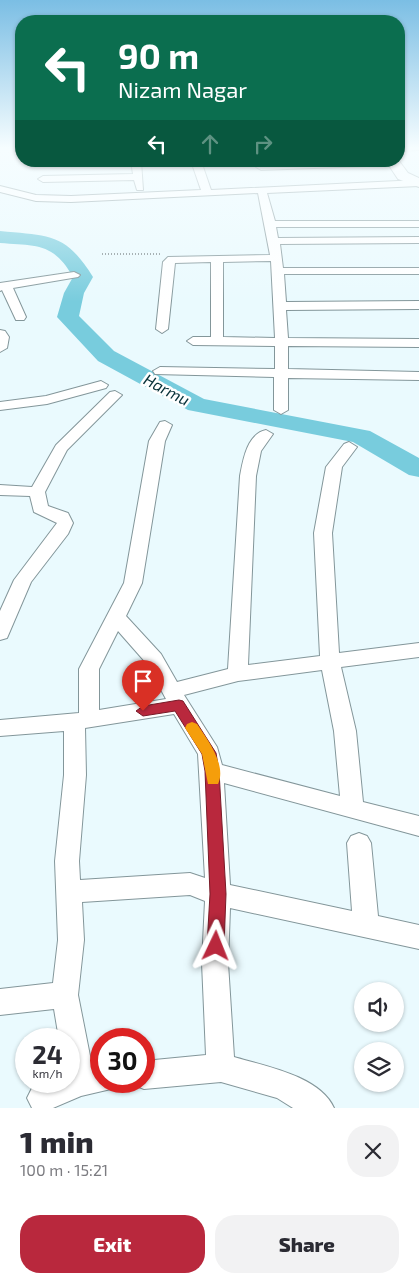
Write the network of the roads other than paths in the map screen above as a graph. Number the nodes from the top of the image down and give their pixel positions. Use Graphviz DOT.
graph roads {
  1 [pos="264,199"];
  2 [pos="269,214"];
  3 [pos="419,224"];
  4 [pos="274,240"];
  5 [pos="419,240"];
  6 [pos="217,258"];
  7 [pos="276,264"];
  8 [pos="419,271"];
  9 [pos="74,274"];
  10 [pos="3,286"];
  11 [pos="278,306"];
  12 [pos="419,306"];
  13 [pos="20,317"];
  14 [pos="162,329"];
  15 [pos="0,334"];
  16 [pos="194,341"];
  17 [pos="217,341"];
  18 [pos="281,342"];
  19 [pos="419,342"];
  20 [pos="0,348"];
  21 [pos="160,371"];
  22 [pos="282,374"];
  23 [pos="419,376"];
  24 [pos="101,385"];
  25 [pos="115,395"];
  26 [pos="0,406"];
  27 [pos="281,410"];
  28 [pos="165,425"];
  29 [pos="266,434"];
  30 [pos="349,447"];
  31 [pos="37,492"];
  32 [pos="3,495"];
  33 [pos="115,616"];
  34 [pos="0,633"];
  35 [pos="419,650"];
  36 [pos="330,660"];
  37 [pos="238,674"];
  38 [pos="175,698"];
  39 [pos="81,720"];
  40 [pos="0,728"];
  41 [pos="212,771"];
  42 [pos="352,809"];
  43 [pos="419,826"];
  44 [pos="359,844"];
  45 [pos="69,892"];
  46 [pos="218,894"];
  47 [pos="366,926"];
  48 [pos="419,937"];
  49 [pos="65,995"];
  50 [pos="0,1002"];
  51 [pos="221,1068"];
  52 [pos="155,1074"];
  53 [pos="90,1078"];
  54 [pos="90,1081"];
  55 [pos="42,1098"];
  56 [pos="319,1108"];
  1 -- 2 [label="street"];
  2 -- 3 [label="street"];
  2 -- 4 [label="street"];
  4 -- 5 [label="street"];
  4 -- 7 [label="street"];
  6 -- 7 [label="street"];
  6 -- 14 [label="street"];
  6 -- 17 [label="street"];
  7 -- 8 [label="street"];
  7 -- 11 [label="street"];
  9 -- 10 [label="street"];
  10 -- 13 [label="street"];
  11 -- 12 [label="street"];
  11 -- 18 [label="street"];
  15 -- 20 [label="street"];
  16 -- 17 [label="street"];
  17 -- 18 [label="street"];
  18 -- 19 [label="street"];
  18 -- 22 [label="street"];
  21 -- 22 [label="street"];
  22 -- 23 [label="street"];
  22 -- 27 [label="street"];
  24 -- 26 [label="street"];
  25 -- 31 [label="street"];
  28 -- 33 [label="street"];
  29 -- 37 [label="street"];
  30 -- 36 [label="street"];
  31 -- 32 [label="street"];
  31 -- 34 [label="street"];
  33 -- 38 [label="street"];
  33 -- 39 [label="street"];
  35 -- 36 [label="street"];
  36 -- 37 [label="street"];
  36 -- 42 [label="street"];
  37 -- 38 [label="street"];
  38 -- 39 [label="street"];
  38 -- 41 [label="street"];
  39 -- 40 [label="street"];
  39 -- 45 [label="street"];
  41 -- 42 [label="street"];
  41 -- 46 [label="street"];
  42 -- 43 [label="street"];
  44 -- 47 [label="street"];
  45 -- 46 [label="street"];
  45 -- 49 [label="street"];
  46 -- 47 [label="street"];
  46 -- 51 [label="street"];
  47 -- 48 [label="street"];
  49 -- 50 [label="street"];
  49 -- 53 [label="street"];
  51 -- 52 [label="street"];
  51 -- 56 [label="street"];
  54 -- 55 [label="street"];
}
